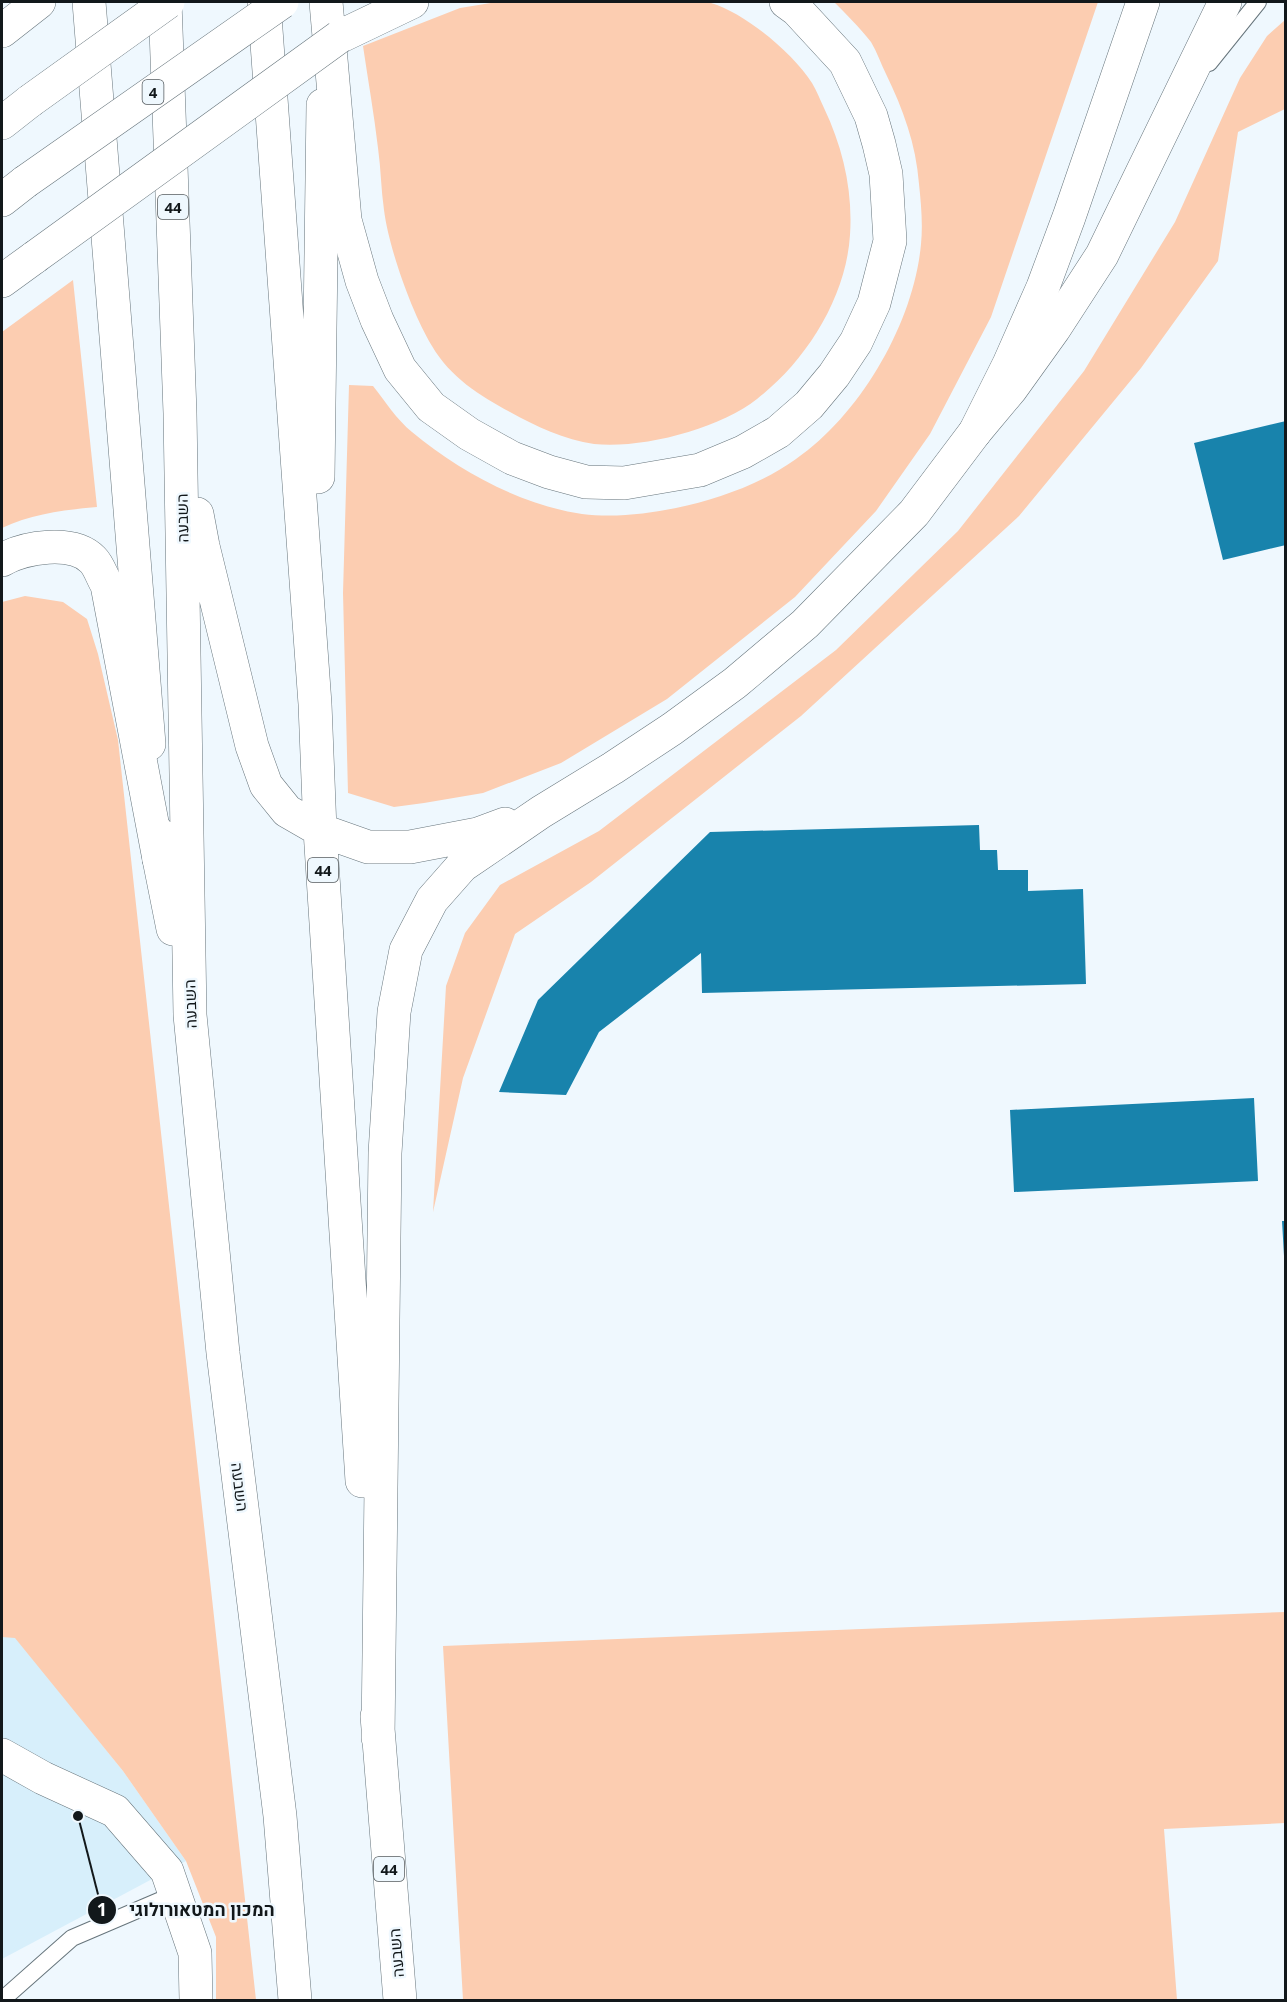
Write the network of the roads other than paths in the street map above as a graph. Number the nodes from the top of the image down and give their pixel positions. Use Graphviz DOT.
graph roads {
  1 [pos="39,2"];
  2 [pos="89,2"];
  3 [pos="167,2"];
  4 [pos="264,2"];
  5 [pos="282,2"];
  6 [pos="325,2"];
  7 [pos="388,2"];
  8 [pos="412,2"];
  9 [pos="786,2"];
  10 [pos="1143,2"];
  11 [pos="1225,2"];
  12 [pos="1258,2"];
  13 [pos="2,31"];
  14 [pos="339,37"];
  15 [pos="2,123"];
  16 [pos="1151,152"];
  17 [pos="13,191"];
  18 [pos="2,281"];
  19 [pos="180,413"];
  20 [pos="975,432"];
  21 [pos="2,560"];
  22 [pos="315,704"];
  23 [pos="541,812"];
  24 [pos="320,830"];
  25 [pos="159,859"];
  26 [pos="189,1015"];
  27 [pos="378,1738"];
  28 [pos="2,1755"];
  29 [pos="175,1894"];
  30 [pos="2,2001"];
  31 [pos="196,2001"];
  32 [pos="295,2001"];
  33 [pos="400,2001"];
  1 -- 13 [label="main road"];
  2 -- 25 [label="main road"];
  3 -- 15 [label="main road, bridge"];
  3 -- 19 [label="main road, השבעה / 44"];
  4 -- 22 [label="main road, השבעה / 44"];
  5 -- 17 [label="main road, 4, bridge"];
  6 -- 9 [label="main road"];
  6 -- 22 [label="main road"];
  7 -- 14 [label="main road"];
  8 -- 14 [label="main road"];
  10 -- 20 [label="main road"];
  11 -- 16 [label="main road"];
  12 -- 16 [label="lane"];
  14 -- 18 [label="main road, bridge"];
  16 -- 20 [label="main road"];
  19 -- 24 [label="main road"];
  19 -- 26 [label="main road, השבעה / 44"];
  20 -- 23 [label="main road"];
  21 -- 25 [label="main road"];
  22 -- 24 [label="main road, השבעה / 44"];
  23 -- 24 [label="main road"];
  23 -- 27 [label="main road"];
  24 -- 27 [label="main road, השבעה / 44"];
  25 -- 26 [label="main road"];
  26 -- 32 [label="main road, השבעה / 44"];
  27 -- 33 [label="main road, השבעה / 44"];
  28 -- 29 [label="main road"];
  29 -- 30 [label="lane"];
  29 -- 31 [label="main road"];
}
